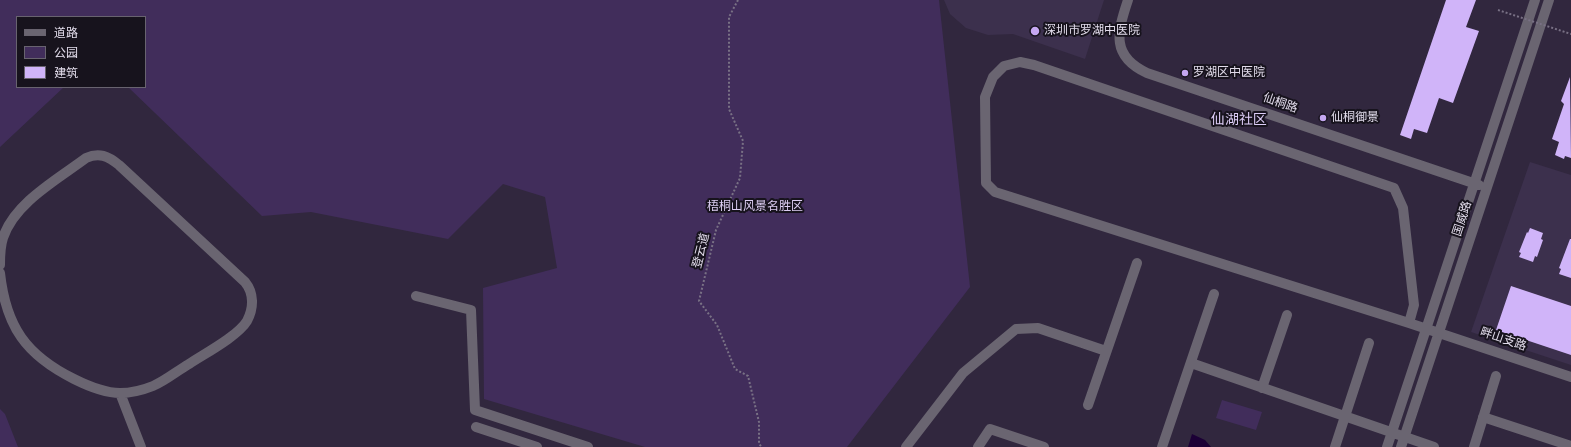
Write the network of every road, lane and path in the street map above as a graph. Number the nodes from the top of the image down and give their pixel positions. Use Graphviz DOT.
graph roads {
  1 [pos="738,0"];
  2 [pos="1128,0"];
  3 [pos="1535,0"];
  4 [pos="1549,0"];
  5 [pos="1498,10"];
  6 [pos="1571,34"];
  7 [pos="1474,183"];
  8 [pos="1487,188"];
  9 [pos="1137,263"];
  10 [pos="0,265"];
  11 [pos="0,273"];
  12 [pos="1214,294"];
  13 [pos="416,296"];
  14 [pos="1287,315"];
  15 [pos="1409,323"];
  16 [pos="1426,328"];
  17 [pos="1439,332"];
  18 [pos="1369,343"];
  19 [pos="1106,351"];
  20 [pos="1191,363"];
  21 [pos="1496,376"];
  22 [pos="1571,377"];
  23 [pos="1262,388"];
  24 [pos="120,393"];
  25 [pos="1088,405"];
  26 [pos="1345,416"];
  27 [pos="1483,417"];
  28 [pos="476,427"];
  29 [pos="1392,433"];
  30 [pos="1404,437"];
  31 [pos="1571,446"];
  32 [pos="141,447"];
  33 [pos="537,447"];
  34 [pos="588,447"];
  35 [pos="762,447"];
  36 [pos="906,447"];
  37 [pos="978,447"];
  38 [pos="1044,447"];
  39 [pos="1162,447"];
  40 [pos="1335,447"];
  41 [pos="1387,447"];
  42 [pos="1401,447"];
  43 [pos="1434,447"];
  44 [pos="1474,447"];
  1 -- 35 [label="path, 登云道"];
  2 -- 7 [label="street, 仙桐路"];
  3 -- 7 [label="street, 国威路"];
  4 -- 8 [label="street, 国威路"];
  5 -- 6 [label="path, bridge"];
  7 -- 8 [label="street, 仙桐路"];
  7 -- 16 [label="street, 国威路"];
  8 -- 17 [label="street, 国威路"];
  9 -- 19 [label="street"];
  10 -- 24 [label="street"];
  11 -- 24 [label="street"];
  12 -- 20 [label="street"];
  13 -- 34 [label="street"];
  14 -- 23 [label="street"];
  15 -- 15 [label="street, 畔山支路"];
  15 -- 16 [label="street, 畔山支路"];
  16 -- 17 [label="street, 畔山支路"];
  16 -- 29 [label="street, 国威路"];
  17 -- 22 [label="street, 畔山支路"];
  17 -- 30 [label="street, 国威路"];
  18 -- 26 [label="street"];
  19 -- 25 [label="street"];
  19 -- 36 [label="street"];
  20 -- 23 [label="street"];
  20 -- 39 [label="street"];
  21 -- 27 [label="street"];
  23 -- 26 [label="street"];
  24 -- 32 [label="street"];
  26 -- 29 [label="street"];
  26 -- 40 [label="street"];
  27 -- 31 [label="street"];
  27 -- 44 [label="street"];
  28 -- 33 [label="street"];
  29 -- 30 [label="street"];
  29 -- 41 [label="street, 国威路"];
  30 -- 42 [label="street, 国威路"];
  30 -- 43 [label="street"];
  37 -- 38 [label="street"];
}
